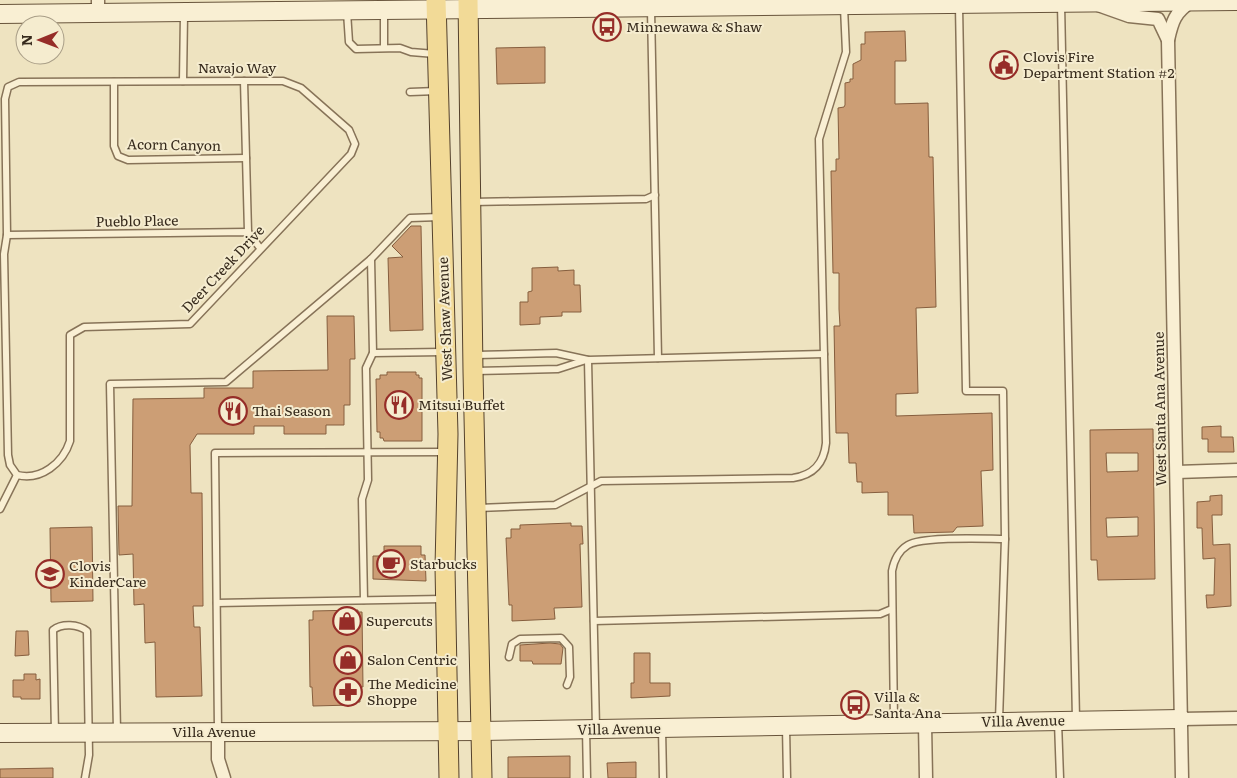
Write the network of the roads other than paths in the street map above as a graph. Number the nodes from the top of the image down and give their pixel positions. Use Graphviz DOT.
graph roads {
  1 [pos="1166,1"];
  2 [pos="1237,1"];
  3 [pos="1055,2"];
  4 [pos="1191,2"];
  5 [pos="844,3"];
  6 [pos="1091,3"];
  7 [pos="671,4"];
  8 [pos="745,4"];
  9 [pos="959,4"];
  10 [pos="436,5"];
  11 [pos="468,5"];
  12 [pos="98,7"];
  13 [pos="335,7"];
  14 [pos="651,8"];
  15 [pos="384,11"];
  16 [pos="184,13"];
  17 [pos="0,14"];
  18 [pos="1168,40"];
  19 [pos="384,47"];
  20 [pos="438,54"];
  21 [pos="184,81"];
  22 [pos="244,81"];
  23 [pos="114,82"];
  24 [pos="438,91"];
  25 [pos="410,92"];
  26 [pos="355,144"];
  27 [pos="246,158"];
  28 [pos="655,195"];
  29 [pos="472,202"];
  30 [pos="442,217"];
  31 [pos="248,232"];
  32 [pos="7,235"];
  33 [pos="260,248"];
  34 [pos="2,254"];
  35 [pos="371,259"];
  36 [pos="446,352"];
  37 [pos="373,353"];
  38 [pos="824,354"];
  39 [pos="658,358"];
  40 [pos="588,360"];
  41 [pos="473,363"];
  42 [pos="446,380"];
  43 [pos="367,452"];
  44 [pos="448,452"];
  45 [pos="1237,470"];
  46 [pos="1177,472"];
  47 [pos="17,475"];
  48 [pos="591,486"];
  49 [pos="476,508"];
  50 [pos="0,509"];
  51 [pos="1006,539"];
  52 [pos="446,599"];
  53 [pos="364,600"];
  54 [pos="217,603"];
  55 [pos="892,610"];
  56 [pos="594,621"];
  57 [pos="509,657"];
  58 [pos="567,686"];
  59 [pos="1237,718"];
  60 [pos="1181,719"];
  61 [pos="1067,720"];
  62 [pos="999,721"];
  63 [pos="894,724"];
  64 [pos="925,724"];
  65 [pos="786,726"];
  66 [pos="662,728"];
  67 [pos="591,729"];
  68 [pos="448,731"];
  69 [pos="482,731"];
  70 [pos="89,732"];
  71 [pos="117,732"];
  72 [pos="218,732"];
  73 [pos="0,733"];
  74 [pos="55,733"];
  75 [pos="85,778"];
  76 [pos="224,778"];
  77 [pos="449,778"];
  78 [pos="482,778"];
  79 [pos="587,778"];
  80 [pos="663,778"];
  81 [pos="787,778"];
  82 [pos="926,778"];
  83 [pos="1060,778"];
  84 [pos="1182,778"];
  1 -- 4 [label="street"];
  1 -- 6 [label="street"];
  2 -- 4 [label="street"];
  3 -- 6 [label="street"];
  3 -- 9 [label="street"];
  3 -- 61 [label="lane"];
  4 -- 18 [label="street, West Santa Ana Avenue"];
  5 -- 8 [label="street"];
  5 -- 9 [label="street"];
  5 -- 38 [label="lane"];
  6 -- 18 [label="street, West Santa Ana Avenue"];
  7 -- 8 [label="street"];
  7 -- 14 [label="street"];
  9 -- 51 [label="lane"];
  10 -- 11 [label="street"];
  10 -- 15 [label="street"];
  10 -- 20 [label="main road, West Shaw Avenue"];
  11 -- 14 [label="street"];
  11 -- 29 [label="main road, West Shaw Avenue"];
  12 -- 16 [label="street"];
  12 -- 17 [label="street"];
  13 -- 15 [label="street"];
  13 -- 16 [label="street"];
  13 -- 19 [label="lane"];
  14 -- 28 [label="lane"];
  15 -- 19 [label="lane"];
  16 -- 21 [label="lane, Navajo Way"];
  18 -- 46 [label="street, West Santa Ana Avenue"];
  19 -- 20 [label="lane"];
  20 -- 24 [label="main road, West Shaw Avenue"];
  21 -- 22 [label="lane, Navajo Way"];
  21 -- 23 [label="lane, Navajo Way"];
  22 -- 26 [label="lane, Navajo Way"];
  22 -- 27 [label="lane"];
  23 -- 27 [label="lane, Acorn Canyon"];
  23 -- 32 [label="lane, Navajo Way"];
  24 -- 25 [label="lane"];
  24 -- 30 [label="main road, West Shaw Avenue"];
  26 -- 33 [label="lane, Deer Creek Drive"];
  27 -- 31 [label="lane"];
  28 -- 29 [label="lane"];
  28 -- 39 [label="lane"];
  29 -- 41 [label="main road, West Shaw Avenue"];
  30 -- 35 [label="lane"];
  30 -- 36 [label="main road, West Shaw Avenue"];
  30 -- 41 [label="main road"];
  31 -- 32 [label="lane, Pueblo Place"];
  31 -- 33 [label="lane"];
  32 -- 34 [label="lane"];
  33 -- 47 [label="lane, Deer Creek Drive"];
  34 -- 47 [label="lane"];
  35 -- 37 [label="lane"];
  35 -- 71 [label="lane"];
  36 -- 37 [label="lane"];
  36 -- 42 [label="main road, West Shaw Avenue"];
  37 -- 43 [label="lane"];
  38 -- 39 [label="lane"];
  38 -- 48 [label="lane"];
  39 -- 40 [label="lane"];
  40 -- 41 [label="lane"];
  40 -- 41 [label="lane"];
  40 -- 48 [label="lane"];
  41 -- 49 [label="main road, West Shaw Avenue"];
  42 -- 44 [label="main road, West Shaw Avenue"];
  42 -- 49 [label="main road"];
  43 -- 44 [label="lane"];
  43 -- 53 [label="lane"];
  43 -- 54 [label="lane"];
  44 -- 52 [label="main road, West Shaw Avenue"];
  45 -- 46 [label="street"];
  46 -- 60 [label="street, West Santa Ana Avenue"];
  47 -- 50 [label="lane"];
  48 -- 49 [label="lane"];
  48 -- 56 [label="lane"];
  49 -- 69 [label="main road, West Shaw Avenue"];
  51 -- 55 [label="lane"];
  51 -- 62 [label="lane"];
  52 -- 53 [label="lane"];
  52 -- 68 [label="main road, West Shaw Avenue"];
  53 -- 54 [label="lane"];
  54 -- 72 [label="lane"];
  55 -- 56 [label="lane"];
  55 -- 63 [label="lane"];
  56 -- 67 [label="lane"];
  57 -- 58 [label="lane"];
  59 -- 60 [label="street, Villa Avenue"];
  60 -- 61 [label="street, Villa Avenue"];
  60 -- 84 [label="street, West Santa Ana Avenue"];
  61 -- 62 [label="street, Villa Avenue"];
  61 -- 83 [label="lane"];
  62 -- 64 [label="street, Villa Avenue"];
  63 -- 64 [label="street, Villa Avenue"];
  63 -- 65 [label="street, Villa Avenue"];
  64 -- 82 [label="street"];
  65 -- 66 [label="street, Villa Avenue"];
  65 -- 81 [label="lane"];
  66 -- 67 [label="street, Villa Avenue"];
  66 -- 80 [label="lane"];
  67 -- 69 [label="street, Villa Avenue"];
  67 -- 79 [label="lane"];
  68 -- 69 [label="street, Villa Avenue"];
  68 -- 72 [label="street, Villa Avenue"];
  68 -- 77 [label="main road, West Shaw Avenue"];
  69 -- 78 [label="main road, West Shaw Avenue"];
  70 -- 71 [label="street, Villa Avenue"];
  70 -- 74 [label="street, Villa Avenue"];
  70 -- 74 [label="lane"];
  70 -- 75 [label="lane"];
  71 -- 72 [label="street, Villa Avenue"];
  72 -- 76 [label="street"];
  73 -- 74 [label="street, Villa Avenue"];
}
